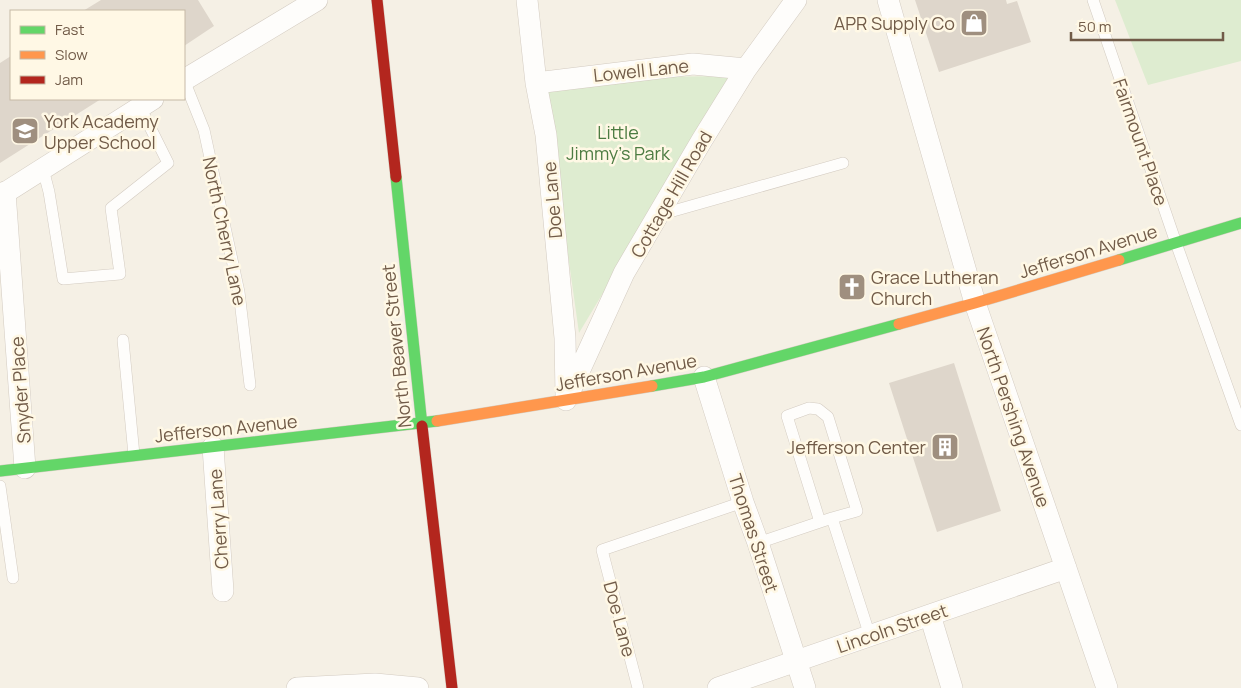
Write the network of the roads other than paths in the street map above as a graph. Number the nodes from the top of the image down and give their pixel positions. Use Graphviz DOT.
graph roads {
  1 [pos="317,0"];
  2 [pos="377,0"];
  3 [pos="527,0"];
  4 [pos="796,0"];
  5 [pos="888,0"];
  6 [pos="1093,0"];
  7 [pos="746,69"];
  8 [pos="185,79"];
  9 [pos="185,82"];
  10 [pos="536,83"];
  11 [pos="146,103"];
  12 [pos="843,164"];
  13 [pos="43,169"];
  14 [pos="3,194"];
  15 [pos="658,216"];
  16 [pos="1241,223"];
  17 [pos="1176,243"];
  18 [pos="975,303"];
  19 [pos="122,340"];
  20 [pos="704,377"];
  21 [pos="250,385"];
  22 [pos="566,400"];
  23 [pos="422,424"];
  24 [pos="1241,426"];
  25 [pos="213,446"];
  26 [pos="134,456"];
  27 [pos="25,468"];
  28 [pos="0,472"];
  29 [pos="0,486"];
  30 [pos="743,502"];
  31 [pos="2,510"];
  32 [pos="832,518"];
  33 [pos="820,522"];
  34 [pos="758,543"];
  35 [pos="1066,568"];
  36 [pos="13,578"];
  37 [pos="223,591"];
  38 [pos="930,615"];
  39 [pos="870,636"];
  40 [pos="796,662"];
  41 [pos="297,688"];
  42 [pos="418,688"];
  43 [pos="452,688"];
  44 [pos="638,688"];
  45 [pos="718,688"];
  46 [pos="805,688"];
  47 [pos="952,688"];
  48 [pos="1107,688"];
  1 -- 8 [label="street"];
  2 -- 23 [label="street, North Beaver Street"];
  3 -- 10 [label="street, Doe Lane"];
  4 -- 7 [label="street, Cottage Hill Road"];
  5 -- 18 [label="street, North Pershing Avenue"];
  6 -- 17 [label="lane, Fairmount Place"];
  7 -- 10 [label="street, Lowell Lane"];
  7 -- 15 [label="street, Cottage Hill Road"];
  9 -- 21 [label="lane, North Cherry Lane"];
  10 -- 22 [label="street, Doe Lane"];
  11 -- 13 [label="street"];
  11 -- 13 [label="lane"];
  12 -- 15 [label="lane"];
  13 -- 14 [label="street"];
  14 -- 27 [label="street, Snyder Place"];
  15 -- 22 [label="street, Cottage Hill Road"];
  16 -- 17 [label="street, Jefferson Avenue"];
  17 -- 18 [label="street, Jefferson Avenue"];
  17 -- 24 [label="lane, Fairmount Place"];
  18 -- 20 [label="street, Jefferson Avenue"];
  18 -- 35 [label="street, North Pershing Avenue"];
  19 -- 26 [label="lane"];
  20 -- 22 [label="street, Jefferson Avenue"];
  20 -- 30 [label="street, Thomas Street"];
  22 -- 23 [label="street, Jefferson Avenue"];
  23 -- 25 [label="street, Jefferson Avenue"];
  23 -- 43 [label="street, North Beaver Street"];
  25 -- 26 [label="street, Jefferson Avenue"];
  25 -- 37 [label="street, Cherry Lane"];
  26 -- 27 [label="street, Jefferson Avenue"];
  27 -- 28 [label="street, Jefferson Avenue"];
  29 -- 31 [label="lane"];
  30 -- 34 [label="street, Thomas Street"];
  30 -- 44 [label="lane, Doe Lane"];
  31 -- 36 [label="lane"];
  32 -- 33 [label="lane"];
  32 -- 33 [label="lane"];
  32 -- 39 [label="lane"];
  33 -- 34 [label="lane"];
  34 -- 40 [label="street, Thomas Street"];
  35 -- 38 [label="street, Lincoln Street"];
  35 -- 48 [label="street, North Pershing Avenue"];
  38 -- 39 [label="street, Lincoln Street"];
  38 -- 47 [label="street"];
  39 -- 40 [label="street, Lincoln Street"];
  40 -- 45 [label="street, Lincoln Street"];
  40 -- 46 [label="street, Thomas Street"];
  41 -- 42 [label="street"];
}
